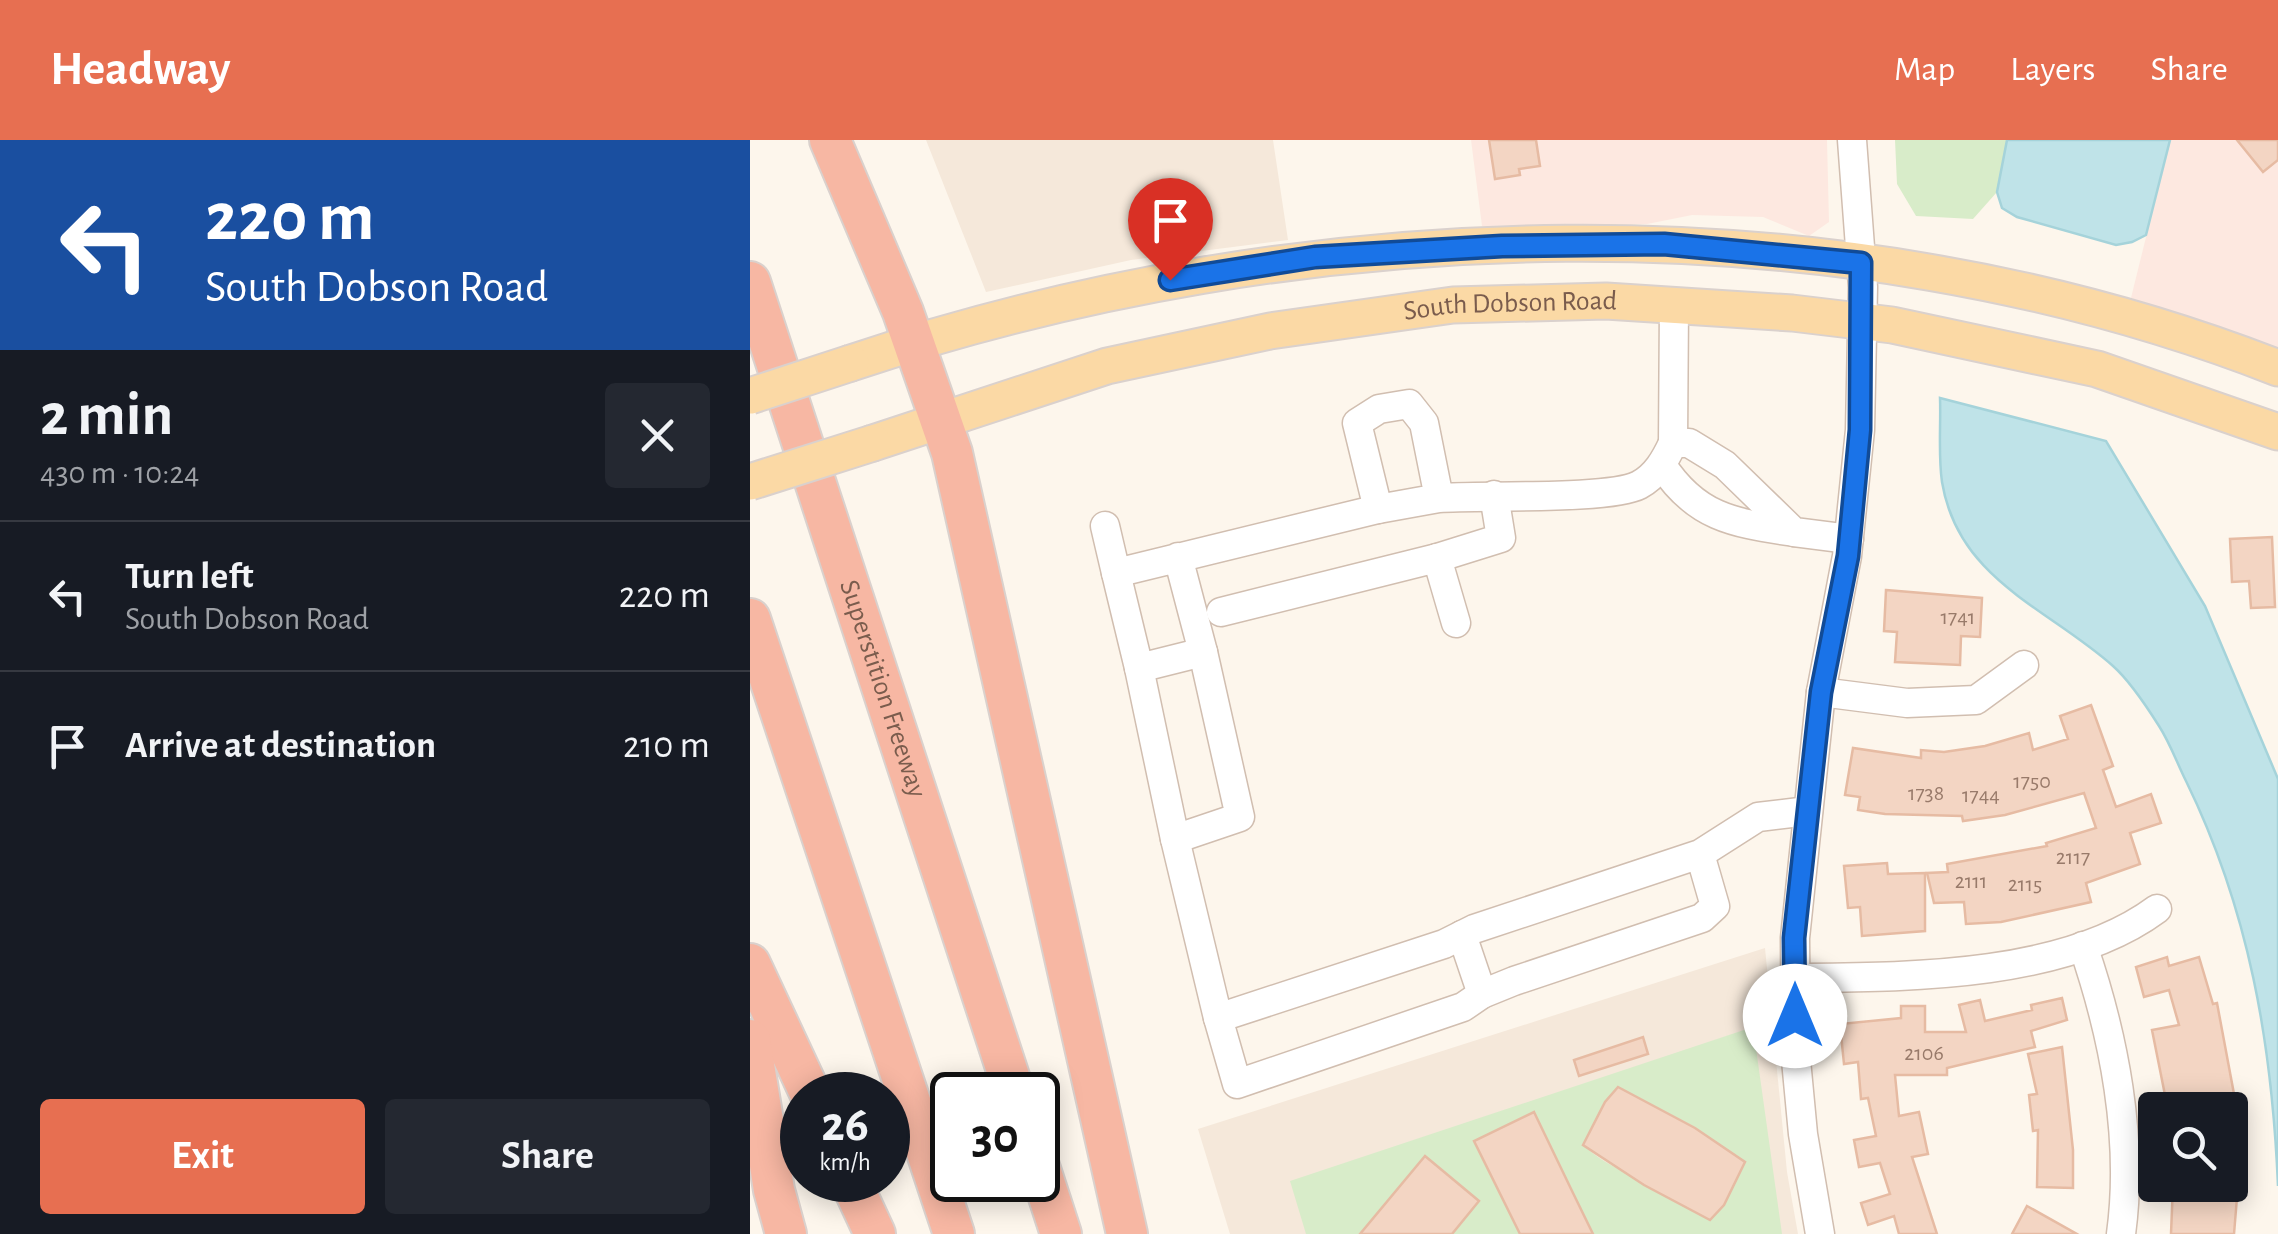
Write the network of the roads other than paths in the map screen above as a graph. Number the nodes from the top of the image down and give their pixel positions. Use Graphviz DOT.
graph roads {
  1 [pos="830,140"];
  2 [pos="1852,140"];
  3 [pos="1861,263"];
  4 [pos="750,282"];
  5 [pos="1674,304"];
  6 [pos="1862,320"];
  7 [pos="914,342"];
  8 [pos="2278,368"];
  9 [pos="750,396"];
  10 [pos="941,420"];
  11 [pos="2278,432"];
  12 [pos="1667,454"];
  13 [pos="750,482"];
  14 [pos="1494,495"];
  15 [pos="1439,498"];
  16 [pos="1378,509"];
  17 [pos="1105,526"];
  18 [pos="1794,532"];
  19 [pos="1849,539"];
  20 [pos="1178,557"];
  21 [pos="1438,558"];
  22 [pos="1116,574"];
  23 [pos="1221,612"];
  24 [pos="750,619"];
  25 [pos="1456,623"];
  26 [pos="1203,652"];
  27 [pos="2024,665"];
  28 [pos="1138,668"];
  29 [pos="1821,692"];
  30 [pos="1808,811"];
  31 [pos="1175,839"];
  32 [pos="1700,854"];
  33 [pos="2157,909"];
  34 [pos="1462,935"];
  35 [pos="2084,946"];
  36 [pos="750,964"];
  37 [pos="1794,978"];
  38 [pos="1482,994"];
  39 [pos="1218,1018"];
  40 [pos="750,1040"];
  41 [pos="800,1072"];
  42 [pos="1008,1072"];
  43 [pos="860,1202"];
  44 [pos="1051,1202"];
  45 [pos="786,1234"];
  46 [pos="875,1234"];
  47 [pos="954,1234"];
  48 [pos="1061,1234"];
  49 [pos="1127,1234"];
  50 [pos="1820,1234"];
  51 [pos="2121,1234"];
  1 -- 7 [label="highway"];
  2 -- 3 [label="street"];
  3 -- 6 [label="street"];
  3 -- 7 [label="main road, South Dobson Road"];
  3 -- 8 [label="main road, South Dobson Road"];
  4 -- 42 [label="highway, Superstition Freeway"];
  5 -- 6 [label="main road, South Dobson Road"];
  5 -- 10 [label="main road, South Dobson Road"];
  5 -- 12 [label="street"];
  6 -- 11 [label="main road, South Dobson Road"];
  6 -- 19 [label="street"];
  7 -- 9 [label="main road, South Dobson Road, bridge"];
  7 -- 10 [label="highway"];
  10 -- 13 [label="main road, South Dobson Road, bridge"];
  10 -- 49 [label="highway"];
  12 -- 14 [label="street"];
  12 -- 18 [label="street"];
  12 -- 18 [label="street"];
  14 -- 15 [label="street"];
  14 -- 21 [label="street"];
  15 -- 16 [label="street"];
  15 -- 16 [label="street"];
  16 -- 20 [label="street"];
  17 -- 22 [label="street"];
  18 -- 19 [label="street"];
  19 -- 29 [label="street"];
  20 -- 22 [label="street"];
  20 -- 26 [label="street"];
  21 -- 23 [label="street"];
  21 -- 25 [label="street"];
  22 -- 28 [label="street"];
  24 -- 47 [label="highway"];
  26 -- 28 [label="street"];
  26 -- 31 [label="street"];
  27 -- 29 [label="street"];
  28 -- 31 [label="street"];
  29 -- 30 [label="street"];
  30 -- 32 [label="street"];
  30 -- 37 [label="street"];
  31 -- 39 [label="street"];
  32 -- 34 [label="street"];
  32 -- 38 [label="street"];
  33 -- 35 [label="street"];
  34 -- 38 [label="street"];
  34 -- 39 [label="street"];
  35 -- 37 [label="street"];
  35 -- 51 [label="street"];
  36 -- 41 [label="highway"];
  37 -- 50 [label="street"];
  38 -- 39 [label="street"];
  40 -- 45 [label="highway"];
  43 -- 46 [label="highway"];
  44 -- 48 [label="highway"];
}
